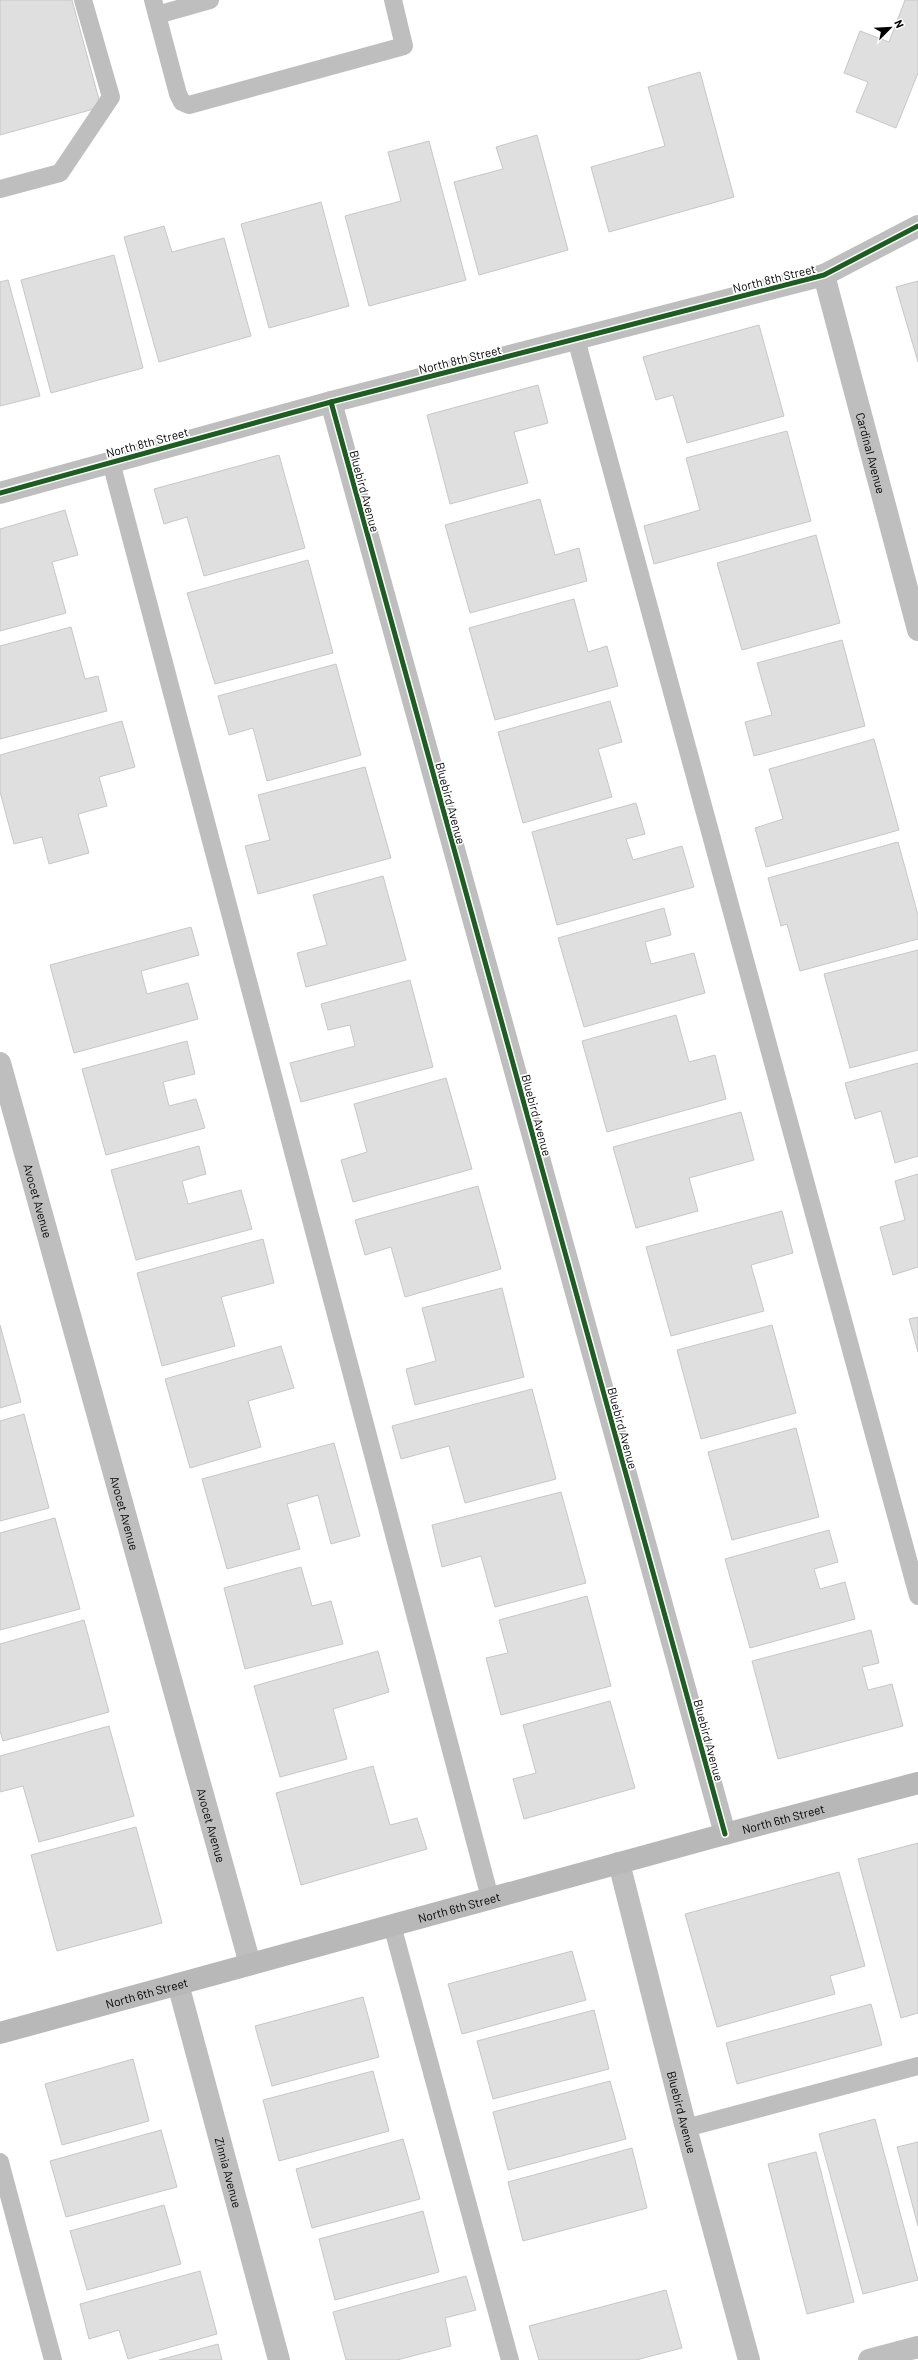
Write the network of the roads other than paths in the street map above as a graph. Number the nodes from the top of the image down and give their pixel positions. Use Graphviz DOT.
graph roads {
  1 [pos="83,0"];
  2 [pos="210,0"];
  3 [pos="393,0"];
  4 [pos="155,8"];
  5 [pos="0,189"];
  6 [pos="918,226"];
  7 [pos="824,276"];
  8 [pos="576,340"];
  9 [pos="331,402"];
  10 [pos="110,462"];
  11 [pos="0,493"];
  12 [pos="918,630"];
  13 [pos="0,1063"];
  14 [pos="918,1596"];
  15 [pos="918,1783"];
  16 [pos="725,1834"];
  17 [pos="619,1862"];
  18 [pos="490,1898"];
  19 [pos="392,1925"];
  20 [pos="250,1964"];
  21 [pos="178,1984"];
  22 [pos="0,2033"];
  23 [pos="918,2066"];
  24 [pos="686,2128"];
  25 [pos="0,2162"];
  26 [pos="918,2347"];
  27 [pos="53,2360"];
  28 [pos="279,2360"];
  29 [pos="510,2360"];
  30 [pos="749,2360"];
  31 [pos="869,2360"];
  1 -- 5 [label="lane"];
  2 -- 4 [label="lane"];
  3 -- 4 [label="lane"];
  6 -- 7 [label="street, North 8th Street"];
  7 -- 8 [label="street, North 8th Street"];
  7 -- 12 [label="street, Cardinal Avenue"];
  8 -- 9 [label="street, North 8th Street"];
  8 -- 14 [label="lane"];
  9 -- 10 [label="street, North 8th Street"];
  9 -- 16 [label="street, Bluebird Avenue"];
  10 -- 11 [label="street, North 8th Street"];
  10 -- 18 [label="lane"];
  13 -- 20 [label="street, Avocet Avenue"];
  15 -- 16 [label="street, North 6th Street"];
  16 -- 17 [label="street, North 6th Street"];
  17 -- 18 [label="street, North 6th Street"];
  17 -- 24 [label="street, Bluebird Avenue"];
  18 -- 19 [label="street, North 6th Street"];
  19 -- 20 [label="street, North 6th Street"];
  19 -- 29 [label="lane"];
  20 -- 21 [label="street, North 6th Street"];
  21 -- 22 [label="street, North 6th Street"];
  21 -- 28 [label="street, Zinnia Avenue"];
  23 -- 24 [label="lane"];
  24 -- 30 [label="street, Bluebird Avenue"];
  25 -- 27 [label="lane"];
  26 -- 31 [label="street"];
}
